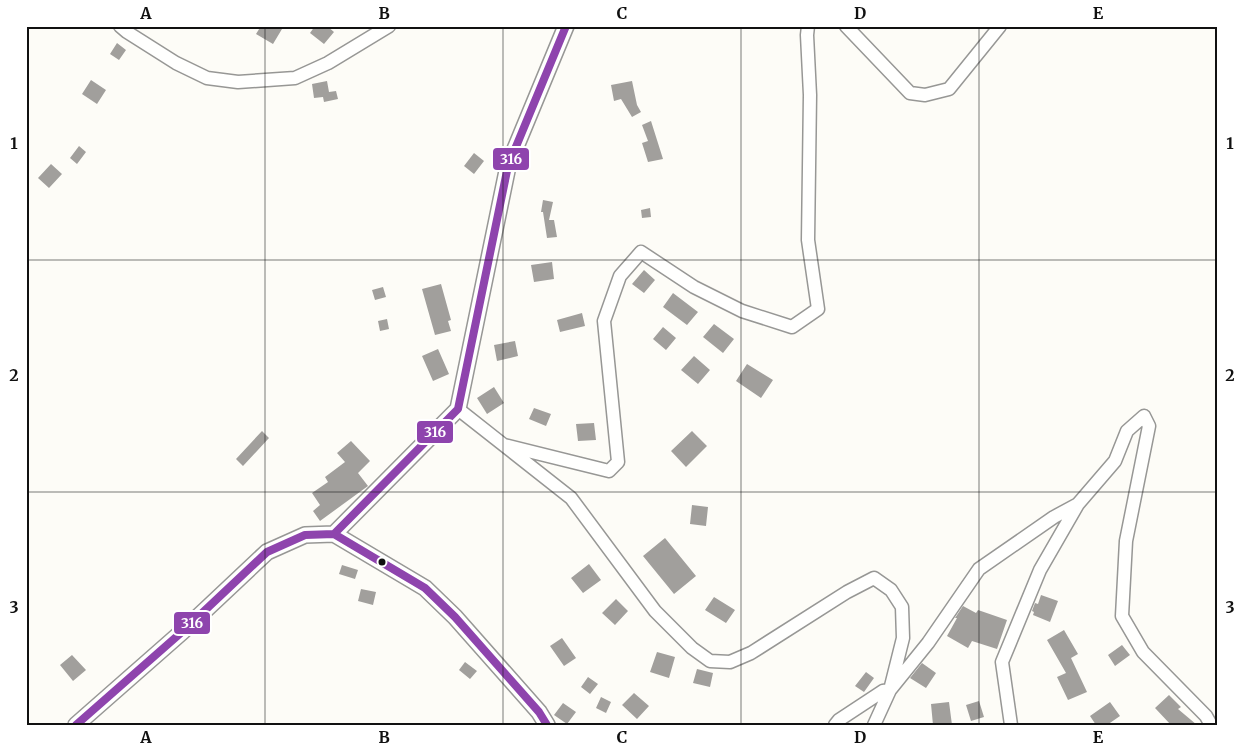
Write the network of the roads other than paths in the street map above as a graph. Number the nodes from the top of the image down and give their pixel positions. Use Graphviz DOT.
graph roads {
  1 [pos="120,26"];
  2 [pos="389,26"];
  3 [pos="566,26"];
  4 [pos="808,26"];
  5 [pos="846,26"];
  6 [pos="1000,26"];
  7 [pos="458,409"];
  8 [pos="504,445"];
  9 [pos="1078,504"];
  10 [pos="334,534"];
  11 [pos="890,690"];
  12 [pos="76,725"];
  13 [pos="547,725"];
  14 [pos="835,725"];
  15 [pos="874,725"];
  16 [pos="1011,725"];
  17 [pos="1211,725"];
  1 -- 2 [label="street"];
  3 -- 7 [label="street"];
  4 -- 8 [label="street"];
  5 -- 6 [label="street"];
  7 -- 8 [label="street"];
  7 -- 10 [label="street"];
  8 -- 11 [label="street"];
  9 -- 11 [label="street"];
  9 -- 16 [label="street"];
  9 -- 17 [label="street"];
  10 -- 12 [label="street"];
  10 -- 13 [label="street"];
  11 -- 14 [label="street"];
  11 -- 15 [label="street"];
}
